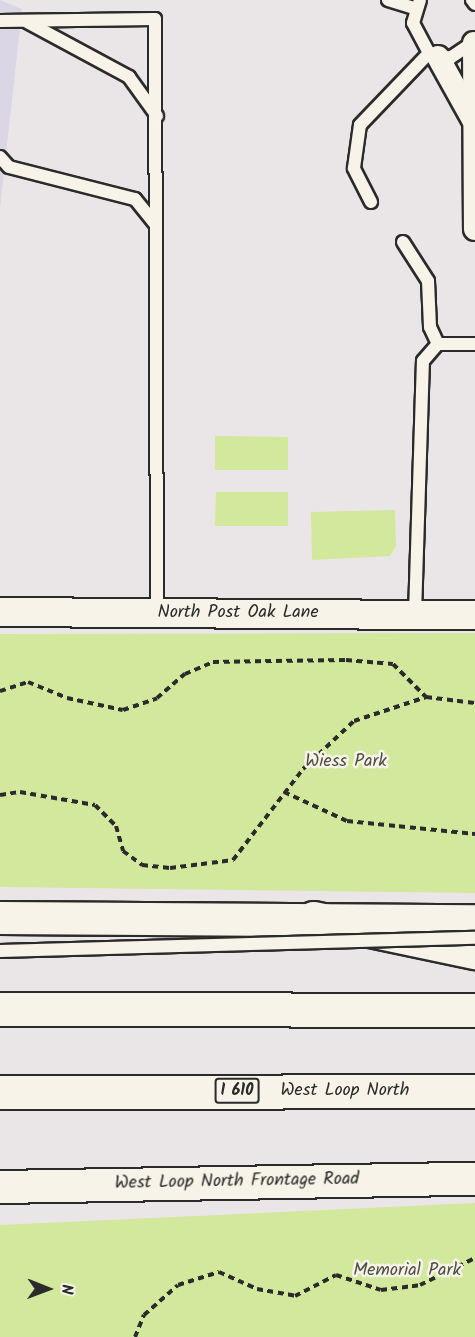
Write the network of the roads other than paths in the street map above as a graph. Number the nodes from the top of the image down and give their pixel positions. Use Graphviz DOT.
graph roads {
  1 [pos="388,0"];
  2 [pos="472,0"];
  3 [pos="418,4"];
  4 [pos="475,4"];
  5 [pos="0,21"];
  6 [pos="26,21"];
  7 [pos="474,42"];
  8 [pos="433,55"];
  9 [pos="157,116"];
  10 [pos="474,122"];
  11 [pos="0,157"];
  12 [pos="371,202"];
  13 [pos="157,228"];
  14 [pos="475,229"];
  15 [pos="403,242"];
  16 [pos="438,344"];
  17 [pos="475,344"];
  18 [pos="0,612"];
  19 [pos="157,613"];
  20 [pos="415,614"];
  21 [pos="475,615"];
  22 [pos="0,918"];
  23 [pos="313,918"];
  24 [pos="475,921"];
  25 [pos="475,938"];
  26 [pos="0,951"];
  27 [pos="475,952"];
  28 [pos="0,1009"];
  29 [pos="475,1010"];
  30 [pos="475,1091"];
  31 [pos="0,1092"];
  32 [pos="475,1179"];
  33 [pos="0,1187"];
  1 -- 3 [label="lane"];
  2 -- 4 [label="lane"];
  3 -- 8 [label="lane"];
  5 -- 6 [label="lane"];
  6 -- 9 [label="lane"];
  6 -- 9 [label="lane"];
  7 -- 8 [label="lane"];
  7 -- 10 [label="street"];
  8 -- 10 [label="street"];
  8 -- 12 [label="lane"];
  9 -- 13 [label="lane"];
  10 -- 14 [label="street"];
  11 -- 13 [label="lane"];
  13 -- 19 [label="lane"];
  15 -- 16 [label="lane"];
  16 -- 17 [label="lane"];
  16 -- 20 [label="lane"];
  18 -- 19 [label="street, North Post Oak Lane"];
  19 -- 20 [label="street, North Post Oak Lane"];
  20 -- 21 [label="street, North Post Oak Lane"];
  22 -- 23 [label="main road"];
  23 -- 24 [label="main road"];
  23 -- 27 [label="highway"];
  25 -- 26 [label="lane, bridge"];
  28 -- 29 [label="highway"];
  30 -- 31 [label="highway, West Loop North / I 610"];
  32 -- 33 [label="main road, West Loop North Frontage Road"];
}
